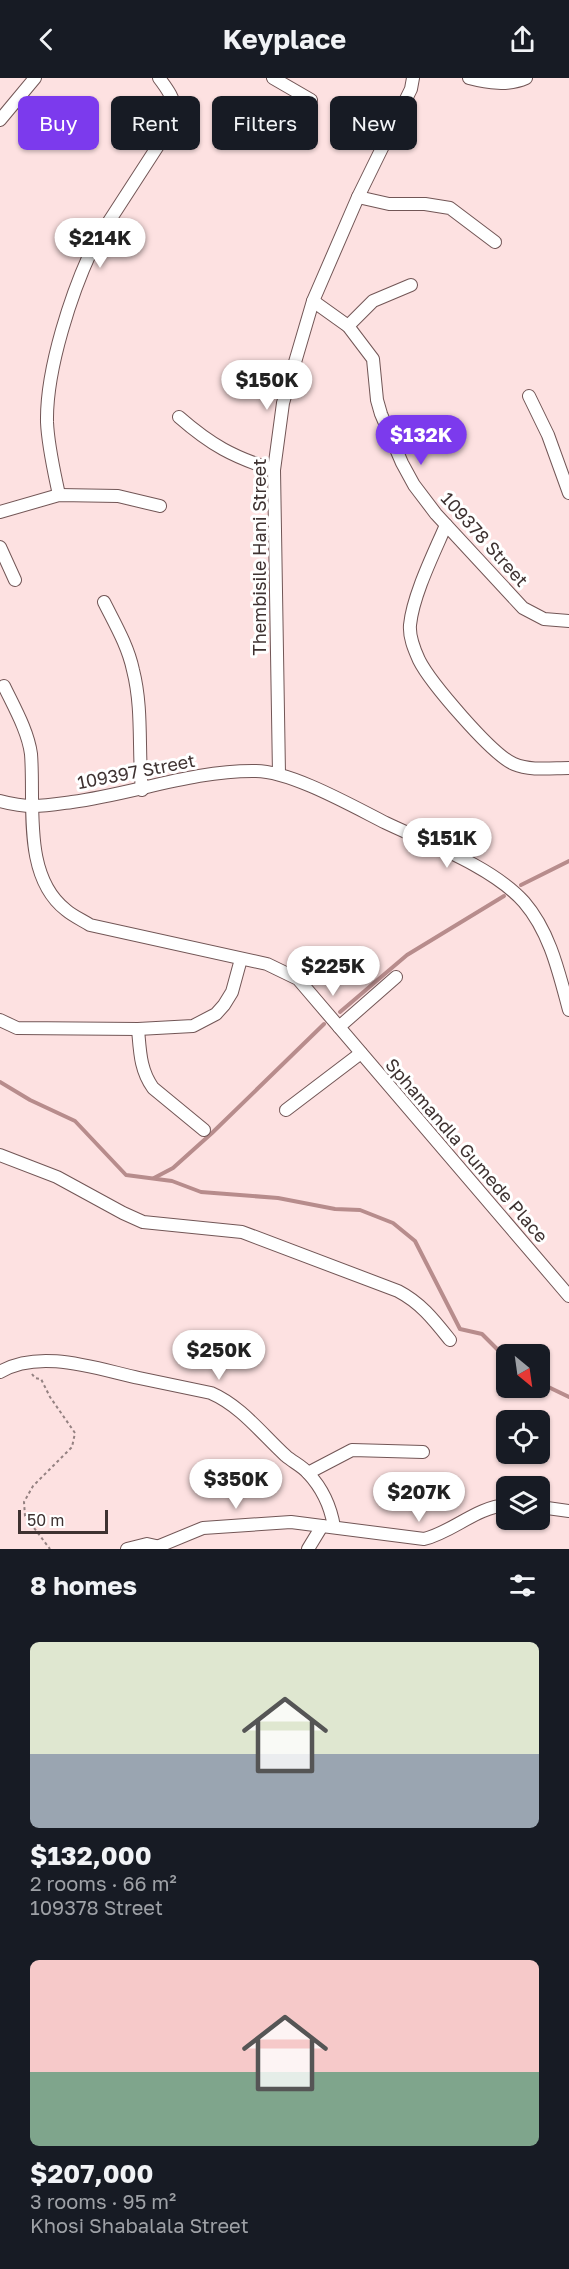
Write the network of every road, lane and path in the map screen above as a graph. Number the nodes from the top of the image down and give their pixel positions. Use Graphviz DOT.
graph roads {
  1 [pos="34,78"];
  2 [pos="159,78"];
  3 [pos="273,78"];
  4 [pos="413,78"];
  5 [pos="469,78"];
  6 [pos="526,78"];
  7 [pos="304,96"];
  8 [pos="0,120"];
  9 [pos="358,197"];
  10 [pos="495,242"];
  11 [pos="411,285"];
  12 [pos="313,301"];
  13 [pos="348,326"];
  14 [pos="529,396"];
  15 [pos="179,417"];
  16 [pos="274,470"];
  17 [pos="569,493"];
  18 [pos="59,495"];
  19 [pos="160,506"];
  20 [pos="0,512"];
  21 [pos="446,525"];
  22 [pos="0,548"];
  23 [pos="15,580"];
  24 [pos="104,602"];
  25 [pos="569,621"];
  26 [pos="4,686"];
  27 [pos="569,768"];
  28 [pos="279,774"];
  29 [pos="142,790"];
  30 [pos="0,801"];
  31 [pos="31,807"];
  32 [pos="241,959"];
  33 [pos="396,977"];
  34 [pos="569,1010"];
  35 [pos="0,1020"];
  36 [pos="339,1027"];
  37 [pos="138,1029"];
  38 [pos="361,1053"];
  39 [pos="286,1110"];
  40 [pos="204,1130"];
  41 [pos="0,1155"];
  42 [pos="569,1296"];
  43 [pos="450,1340"];
  44 [pos="23,1362"];
  45 [pos="0,1372"];
  46 [pos="423,1452"];
  47 [pos="308,1473"];
  48 [pos="496,1507"];
  49 [pos="550,1508"];
  50 [pos="569,1511"];
  51 [pos="328,1527"];
  52 [pos="154,1547"];
  53 [pos="51,1549"];
  54 [pos="127,1549"];
  55 [pos="308,1549"];
  1 -- 8 [label="street"];
  2 -- 18 [label="street"];
  3 -- 7 [label="street"];
  4 -- 9 [label="street, Thembisile Hani Street"];
  5 -- 6 [label="street"];
  9 -- 10 [label="street"];
  9 -- 12 [label="street, Thembisile Hani Street"];
  11 -- 13 [label="street"];
  12 -- 13 [label="street, 109378 Street"];
  12 -- 16 [label="street, Thembisile Hani Street"];
  13 -- 21 [label="street, 109378 Street"];
  14 -- 17 [label="street"];
  15 -- 16 [label="street"];
  16 -- 28 [label="street, Thembisile Hani Street"];
  18 -- 19 [label="street"];
  18 -- 20 [label="street"];
  21 -- 25 [label="street, 109378 Street"];
  21 -- 27 [label="street"];
  22 -- 23 [label="street"];
  24 -- 29 [label="street"];
  26 -- 31 [label="street, Sphamandla Gumede Place"];
  28 -- 29 [label="street, 109397 Street"];
  28 -- 34 [label="street, 109397 Street"];
  29 -- 31 [label="street, 109397 Street"];
  30 -- 31 [label="street, 109397 Street"];
  31 -- 32 [label="street, Sphamandla Gumede Place"];
  32 -- 36 [label="street, Sphamandla Gumede Place"];
  32 -- 37 [label="street"];
  33 -- 36 [label="street"];
  35 -- 37 [label="street"];
  36 -- 38 [label="street, Sphamandla Gumede Place"];
  37 -- 40 [label="street"];
  38 -- 39 [label="street"];
  38 -- 42 [label="street, Sphamandla Gumede Place"];
  41 -- 43 [label="street"];
  44 -- 45 [label="street"];
  44 -- 47 [label="street"];
  44 -- 53 [label="path"];
  46 -- 47 [label="street"];
  47 -- 51 [label="street"];
  48 -- 51 [label="street"];
  49 -- 50 [label="street"];
  51 -- 52 [label="street"];
  51 -- 55 [label="street"];
  52 -- 54 [label="street"];
}
